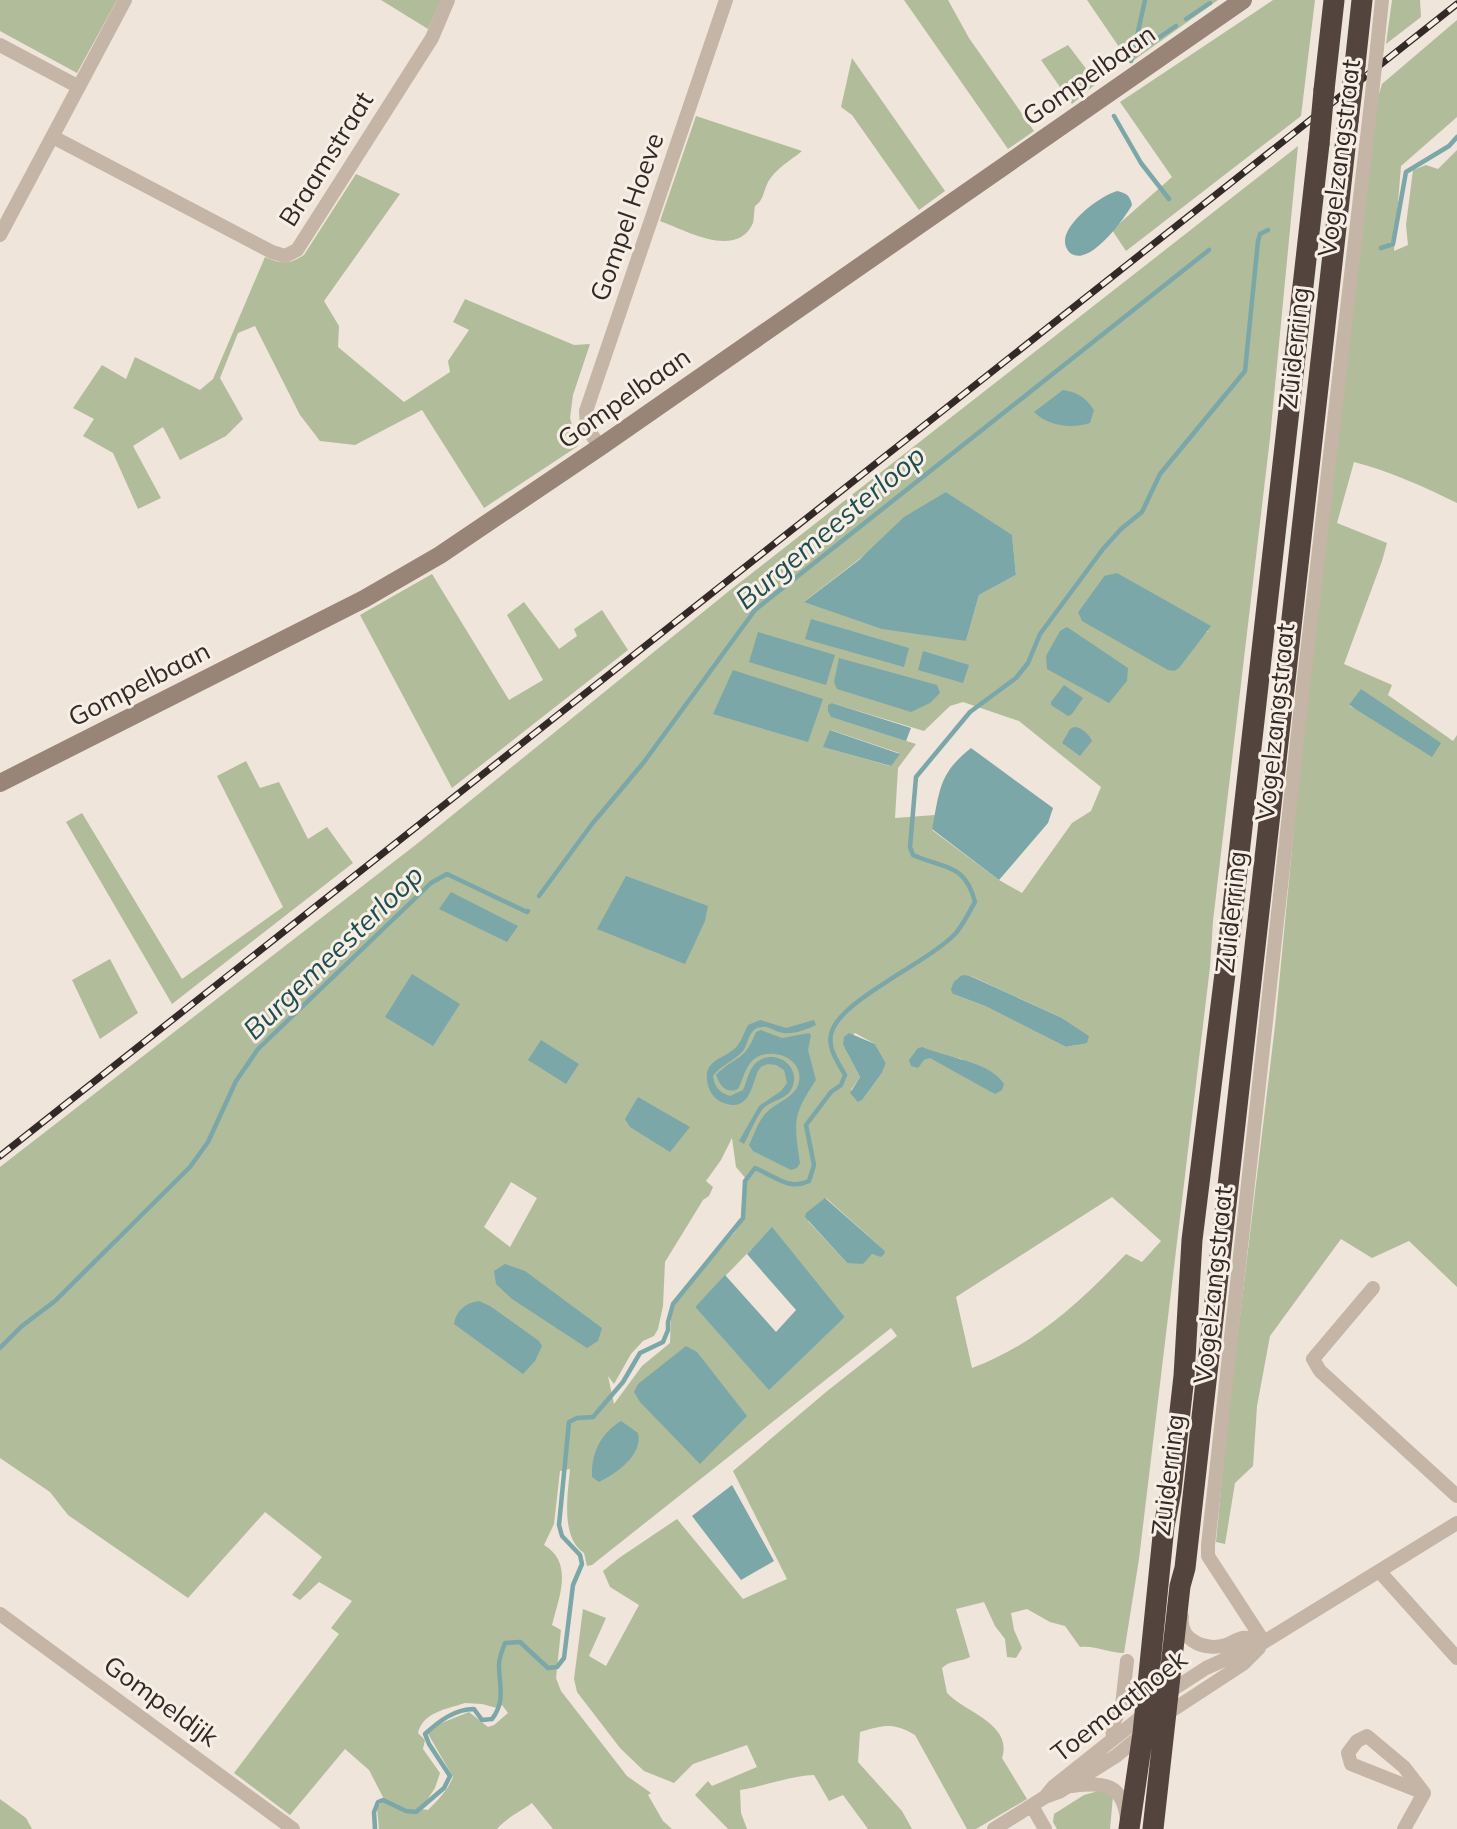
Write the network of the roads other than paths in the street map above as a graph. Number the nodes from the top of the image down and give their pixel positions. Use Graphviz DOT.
graph roads {
  1 [pos="125,0"];
  2 [pos="448,0"];
  3 [pos="726,0"];
  4 [pos="1243,0"];
  5 [pos="1334,0"];
  6 [pos="1362,0"];
  7 [pos="1382,0"];
  8 [pos="0,45"];
  9 [pos="79,87"];
  10 [pos="52,137"];
  11 [pos="0,235"];
  12 [pos="600,447"];
  13 [pos="0,783"];
  14 [pos="1373,1288"];
  15 [pos="1457,1496"];
  16 [pos="1457,1523"];
  17 [pos="1185,1568"];
  18 [pos="1379,1571"];
  19 [pos="0,1614"];
  20 [pos="1265,1642"];
  21 [pos="1457,1658"];
  22 [pos="1127,1661"];
  23 [pos="1168,1693"];
  24 [pos="1151,1720"];
  25 [pos="1113,1739"];
  26 [pos="1068,1787"];
  27 [pos="1424,1793"];
  28 [pos="1045,1797"];
  29 [pos="1032,1805"];
  30 [pos="293,1829"];
  31 [pos="994,1829"];
  32 [pos="1045,1829"];
  33 [pos="1129,1829"];
  34 [pos="1153,1829"];
  35 [pos="1404,1829"];
  1 -- 9 [label="street"];
  2 -- 10 [label="street, Braamstraat"];
  3 -- 12 [label="street, Gompel Hoeve"];
  4 -- 12 [label="street, Gompelbaan"];
  5 -- 24 [label="highway, Zuiderring, bridge"];
  6 -- 17 [label="highway, Zuiderring, bridge"];
  7 -- 20 [label="street, Vogelzangstraat, bridge"];
  8 -- 9 [label="street"];
  9 -- 10 [label="street"];
  10 -- 11 [label="street"];
  12 -- 13 [label="street, Gompelbaan"];
  14 -- 15 [label="street"];
  16 -- 18 [label="street, Toemaathoek"];
  17 -- 20 [label="street"];
  17 -- 23 [label="highway, Zuiderring"];
  18 -- 20 [label="street, Toemaathoek"];
  18 -- 21 [label="street"];
  19 -- 30 [label="street, Gompeldijk"];
  20 -- 23 [label="street, Toemaathoek"];
  20 -- 24 [label="street, Toemaathoek"];
  22 -- 25 [label="street"];
  23 -- 24 [label="highway, Zuiderring"];
  24 -- 25 [label="street, Toemaathoek"];
  24 -- 26 [label="street, Toemaathoek"];
  24 -- 33 [label="highway, Zuiderring"];
  24 -- 34 [label="highway, Zuiderring"];
  25 -- 28 [label="street, Toemaathoek"];
  26 -- 28 [label="street, Toemaathoek"];
  26 -- 33 [label="street, Toemaathoek"];
  27 -- 27 [label="street"];
  27 -- 35 [label="street"];
  28 -- 29 [label="street, Toemaathoek"];
  29 -- 31 [label="street, Toemaathoek"];
  29 -- 32 [label="street"];
}
